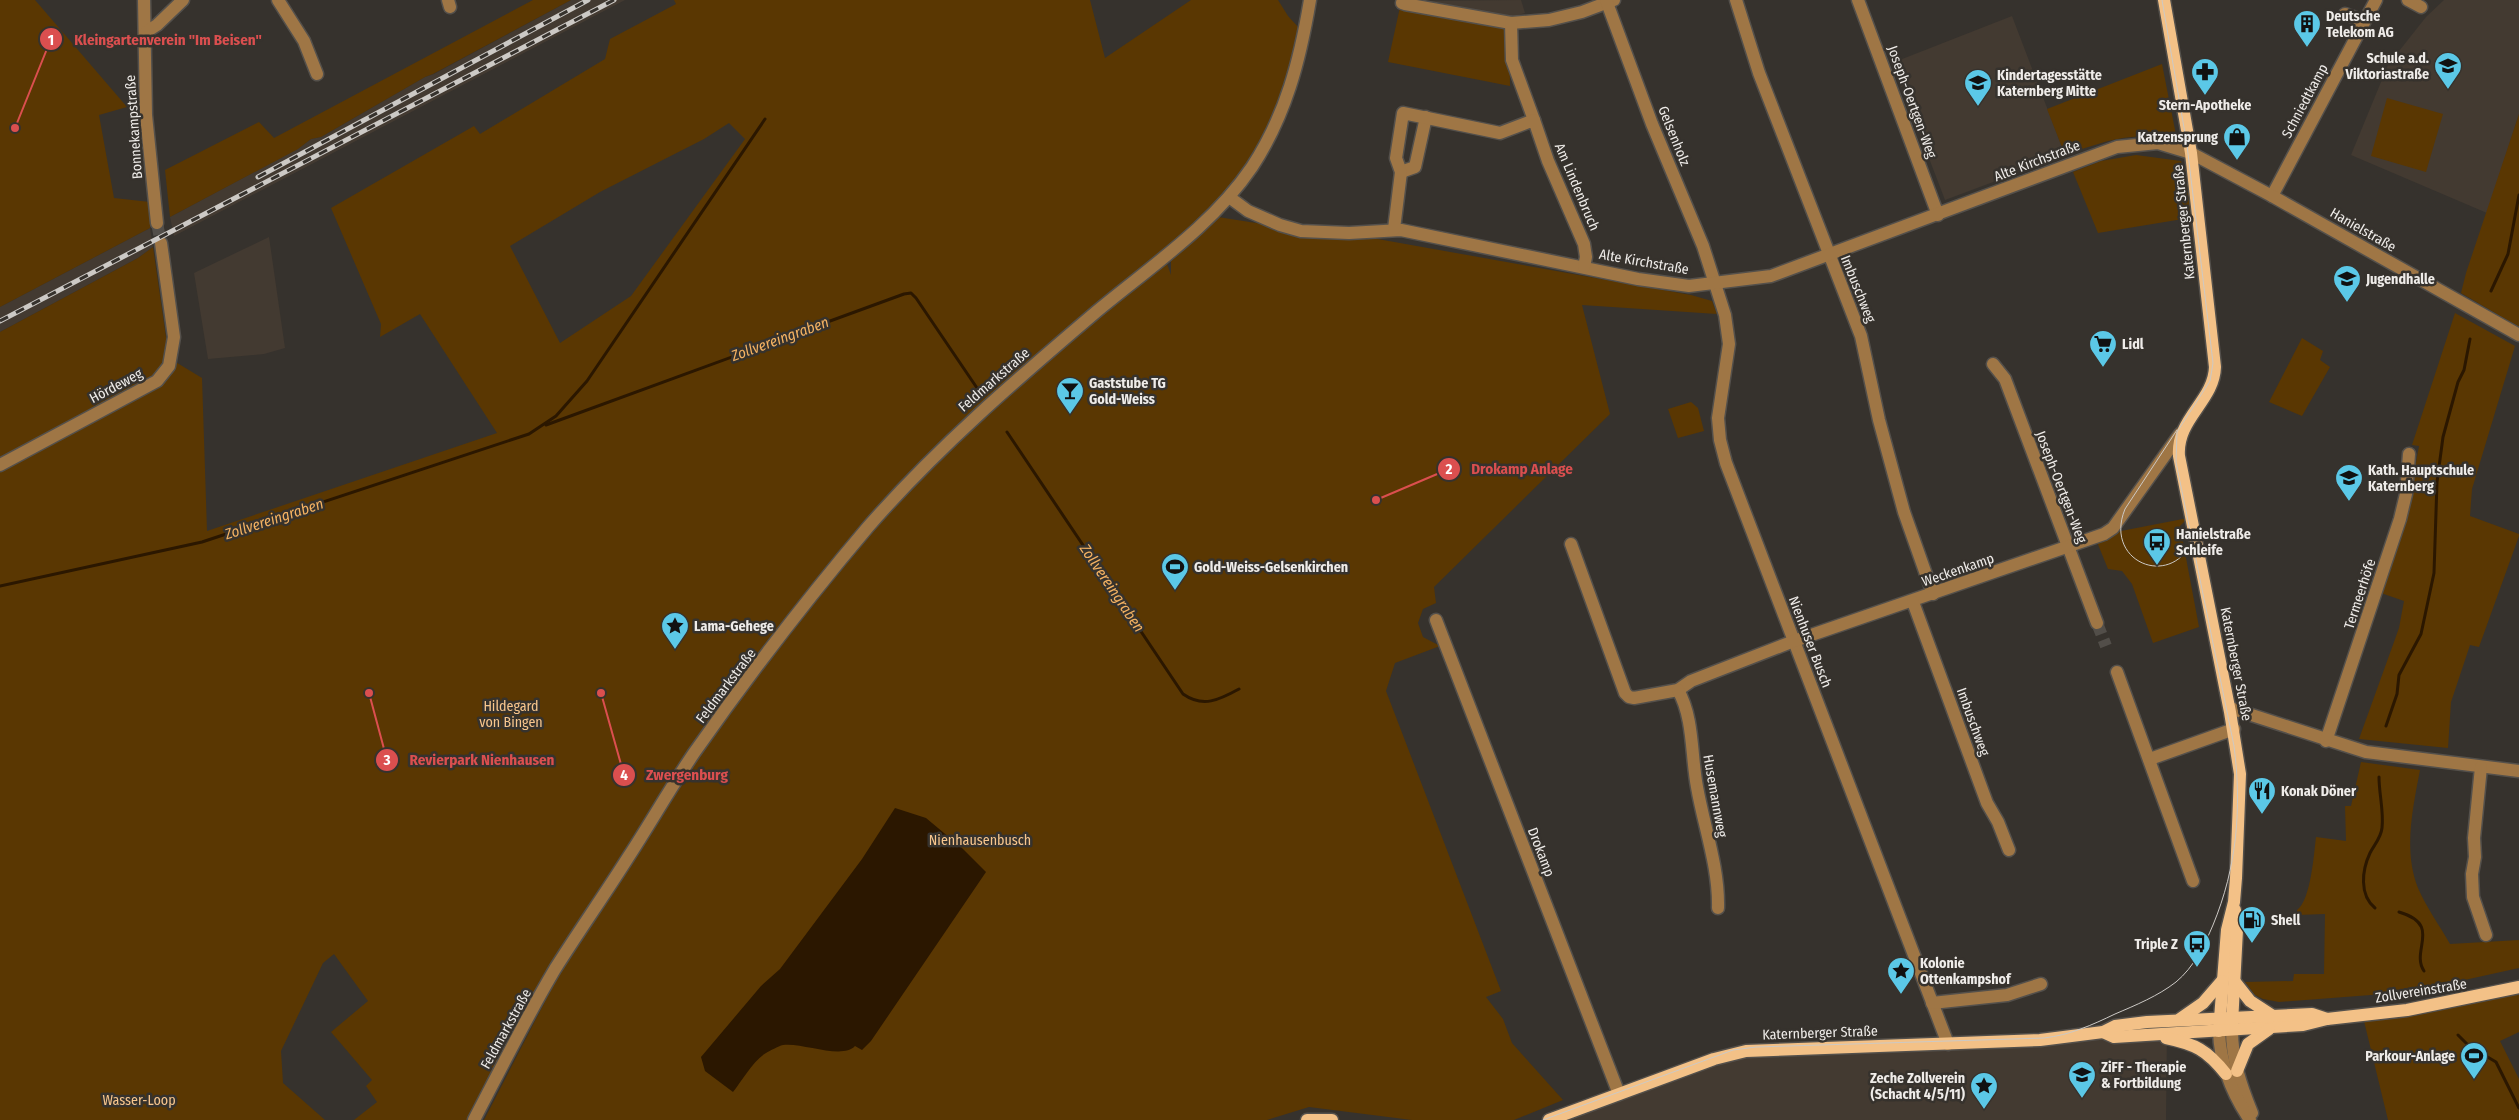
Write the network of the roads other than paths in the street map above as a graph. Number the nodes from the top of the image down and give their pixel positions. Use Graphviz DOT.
graph roads {
  1 [pos="144,0"];
  2 [pos="183,0"];
  3 [pos="278,0"];
  4 [pos="1310,0"];
  5 [pos="1736,0"];
  6 [pos="1858,0"];
  7 [pos="2164,0"];
  8 [pos="2376,0"];
  9 [pos="2408,0"];
  10 [pos="1402,1"];
  11 [pos="1609,1"];
  12 [pos="2421,7"];
  13 [pos="2345,14"];
  14 [pos="2364,21"];
  15 [pos="1511,23"];
  16 [pos="146,32"];
  17 [pos="317,74"];
  18 [pos="1426,117"];
  19 [pos="1534,120"];
  20 [pos="2191,153"];
  21 [pos="1401,172"];
  22 [pos="2272,196"];
  23 [pos="1229,197"];
  24 [pos="1938,215"];
  25 [pos="157,223"];
  26 [pos="1394,229"];
  27 [pos="162,249"];
  28 [pos="1828,255"];
  29 [pos="1584,267"];
  30 [pos="1715,283"];
  31 [pos="2519,335"];
  32 [pos="1993,364"];
  33 [pos="2180,434"];
  34 [pos="2409,454"];
  35 [pos="0,464"];
  36 [pos="2123,513"];
  37 [pos="1571,544"];
  38 [pos="2069,547"];
  39 [pos="1933,594"];
  40 [pos="1913,602"];
  41 [pos="1436,620"];
  42 [pos="2097,623"];
  43 [pos="1794,641"];
  44 [pos="2117,672"];
  45 [pos="1678,690"];
  46 [pos="2230,708"];
  47 [pos="2234,729"];
  48 [pos="2326,741"];
  49 [pos="2150,760"];
  50 [pos="2481,767"];
  51 [pos="2519,772"];
  52 [pos="2009,850"];
  53 [pos="2193,881"];
  54 [pos="1718,908"];
  55 [pos="2486,935"];
  56 [pos="2229,981"];
  57 [pos="2042,984"];
  58 [pos="2519,987"];
  59 [pos="1932,1003"];
  60 [pos="2179,1020"];
  61 [pos="2272,1022"];
  62 [pos="2232,1024"];
  63 [pos="2219,1025"];
  64 [pos="2103,1032"];
  65 [pos="2149,1035"];
  66 [pos="1948,1044"];
  67 [pos="2231,1072"];
  68 [pos="1618,1094"];
  69 [pos="474,1120"];
  70 [pos="1307,1120"];
  71 [pos="1332,1120"];
  72 [pos="1550,1120"];
  73 [pos="2250,1120"];
  74 [pos="2255,1120"];
  1 -- 16 [label="street, Bonnekampstraße"];
  2 -- 16 [label="street"];
  3 -- 17 [label="street"];
  4 -- 23 [label="street, Feldmarkstraße"];
  5 -- 28 [label="street, Imbuschweg"];
  6 -- 24 [label="street, Joseph-Oertgen-Weg"];
  7 -- 20 [label="main road, Katernberger Straße"];
  8 -- 14 [label="street, Schniedtkamp"];
  9 -- 12 [label="street"];
  10 -- 15 [label="street"];
  11 -- 15 [label="street"];
  11 -- 30 [label="street, Gelsenholz"];
  13 -- 14 [label="street"];
  14 -- 22 [label="street, Schniedtkamp"];
  15 -- 19 [label="street, Am Lindenbruch"];
  16 -- 25 [label="street, Bonnekampstraße"];
  18 -- 19 [label="street"];
  18 -- 21 [label="street"];
  18 -- 21 [label="street"];
  19 -- 29 [label="street, Am Lindenbruch"];
  20 -- 22 [label="street, Hanielstraße"];
  20 -- 24 [label="street, Alte Kirchstraße"];
  20 -- 33 [label="main road, Katernberger Straße"];
  21 -- 26 [label="street"];
  22 -- 31 [label="street, Hanielstraße"];
  23 -- 26 [label="street, Alte Kirchstraße"];
  23 -- 69 [label="street, Feldmarkstraße"];
  24 -- 28 [label="street, Alte Kirchstraße"];
  26 -- 29 [label="street, Alte Kirchstraße"];
  27 -- 35 [label="street, Hördeweg"];
  28 -- 30 [label="street, Alte Kirchstraße"];
  28 -- 39 [label="street, Imbuschweg"];
  29 -- 30 [label="street, Alte Kirchstraße"];
  30 -- 43 [label="street, Nienhuser Busch"];
  32 -- 38 [label="street, Joseph-Oertgen-Weg"];
  33 -- 36 [label="street, Katernberger Straße"];
  33 -- 46 [label="main road, Katernberger Straße"];
  34 -- 48 [label="street, Termeerhöfe"];
  36 -- 38 [label="street, Weckenkamp"];
  37 -- 45 [label="street"];
  38 -- 39 [label="street, Weckenkamp"];
  38 -- 42 [label="street, Joseph-Oertgen-Weg"];
  39 -- 40 [label="street, Weckenkamp"];
  40 -- 43 [label="street, Weckenkamp"];
  40 -- 52 [label="street, Imbuschweg"];
  41 -- 68 [label="street, Drokamp"];
  43 -- 45 [label="street"];
  43 -- 59 [label="street, Nienhuser Busch"];
  44 -- 49 [label="street"];
  45 -- 54 [label="street, Husemannweg"];
  46 -- 47 [label="main road, Katernberger Straße"];
  46 -- 48 [label="street"];
  47 -- 49 [label="street"];
  47 -- 56 [label="main road, Katernberger Straße"];
  48 -- 50 [label="street"];
  49 -- 53 [label="street"];
  50 -- 51 [label="street"];
  50 -- 55 [label="street"];
  56 -- 60 [label="main road"];
  56 -- 61 [label="main road"];
  56 -- 62 [label="main road, Katernberger Straße"];
  56 -- 63 [label="main road, Katernberger Straße"];
  57 -- 59 [label="street"];
  58 -- 61 [label="main road, Zollvereinstraße"];
  59 -- 66 [label="street, Nienhuser Busch"];
  60 -- 63 [label="main road, Katernberger Straße"];
  60 -- 64 [label="main road, Katernberger Straße"];
  61 -- 62 [label="main road, Zollvereinstraße"];
  61 -- 67 [label="main road"];
  62 -- 63 [label="main road, Katernberger Straße"];
  62 -- 67 [label="street"];
  63 -- 65 [label="main road, Katernberger Straße"];
  63 -- 67 [label="street"];
  64 -- 65 [label="main road, Katernberger Straße"];
  64 -- 66 [label="main road, Katernberger Straße"];
  65 -- 67 [label="main road"];
  66 -- 68 [label="main road, Katernberger Straße"];
  67 -- 73 [label="street"];
  67 -- 74 [label="street"];
  68 -- 72 [label="main road, Katernberger Straße"];
  70 -- 71 [label="main road"];
}
